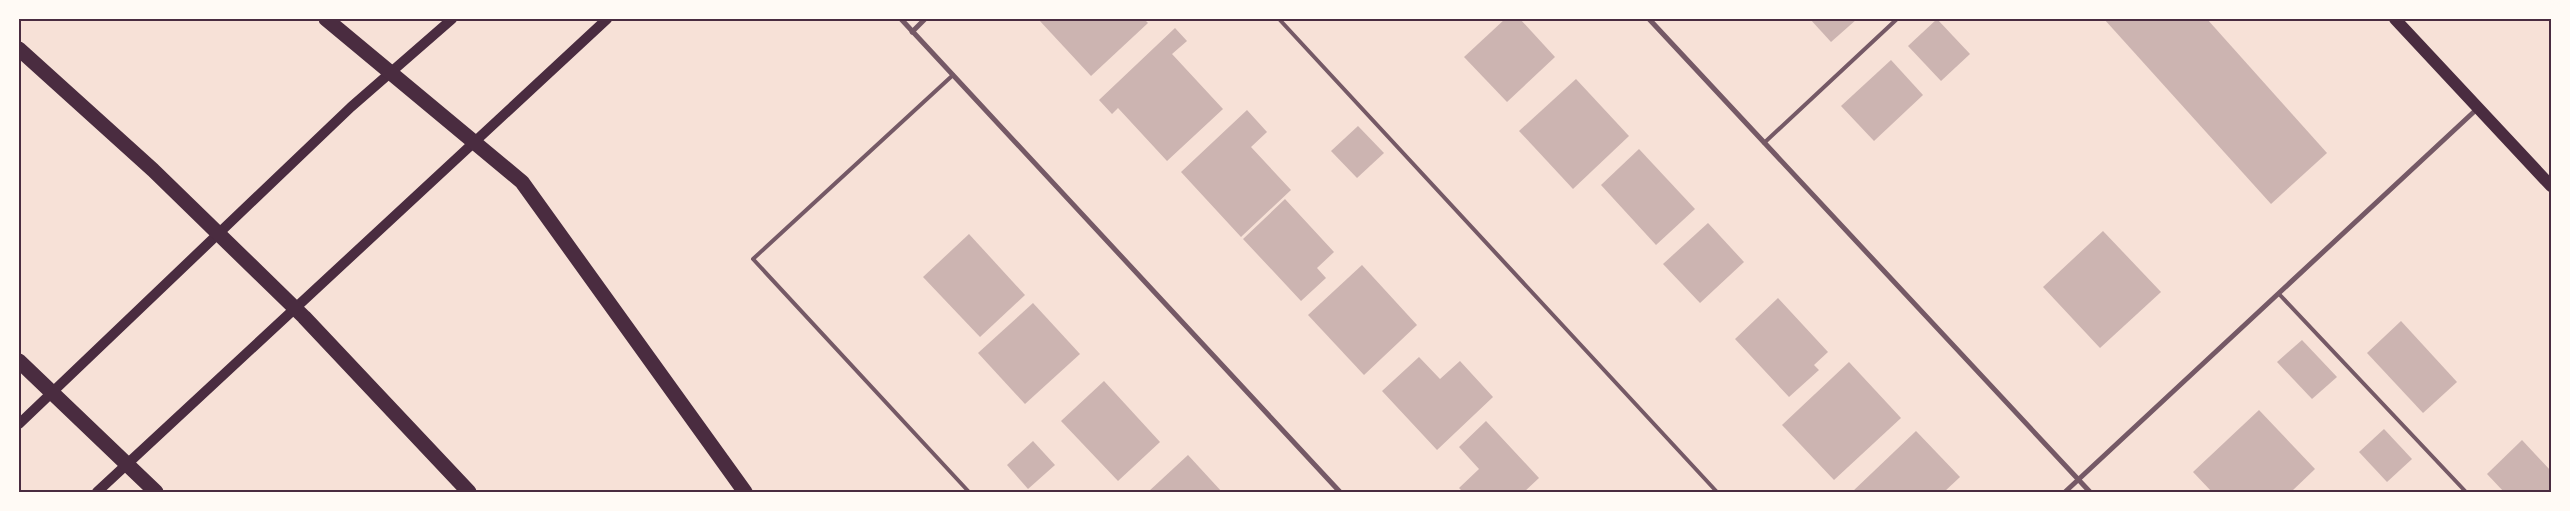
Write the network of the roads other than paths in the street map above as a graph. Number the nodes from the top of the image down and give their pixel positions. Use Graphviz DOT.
graph roads {
  1 [pos="326,19"];
  2 [pos="452,19"];
  3 [pos="607,19"];
  4 [pos="901,19"];
  5 [pos="925,19"];
  6 [pos="1280,19"];
  7 [pos="1649,19"];
  8 [pos="1897,19"];
  9 [pos="2395,19"];
  10 [pos="912,32"];
  11 [pos="19,49"];
  12 [pos="390,72"];
  13 [pos="953,75"];
  14 [pos="2478,108"];
  15 [pos="474,142"];
  16 [pos="1764,143"];
  17 [pos="2551,186"];
  18 [pos="2279,294"];
  19 [pos="19,361"];
  20 [pos="19,424"];
  21 [pos="2078,480"];
  22 [pos="97,492"];
  23 [pos="156,492"];
  24 [pos="469,492"];
  25 [pos="745,492"];
  26 [pos="969,492"];
  27 [pos="1340,492"];
  28 [pos="1717,492"];
  29 [pos="2065,492"];
  30 [pos="2090,492"];
  31 [pos="2466,492"];
  1 -- 12 [label="highway"];
  2 -- 12 [label="main road"];
  3 -- 15 [label="main road"];
  4 -- 10 [label="street"];
  5 -- 10 [label="street"];
  6 -- 28 [label="lane"];
  7 -- 16 [label="street"];
  8 -- 16 [label="lane"];
  9 -- 14 [label="main road"];
  10 -- 13 [label="street"];
  11 -- 24 [label="highway"];
  12 -- 15 [label="highway"];
  12 -- 20 [label="main road"];
  13 -- 26 [label="lane"];
  13 -- 27 [label="street"];
  14 -- 17 [label="main road"];
  14 -- 18 [label="street"];
  15 -- 22 [label="main road"];
  15 -- 25 [label="highway"];
  16 -- 21 [label="street"];
  18 -- 21 [label="street"];
  18 -- 31 [label="lane"];
  19 -- 23 [label="highway"];
  21 -- 29 [label="street"];
  21 -- 30 [label="street"];
}
